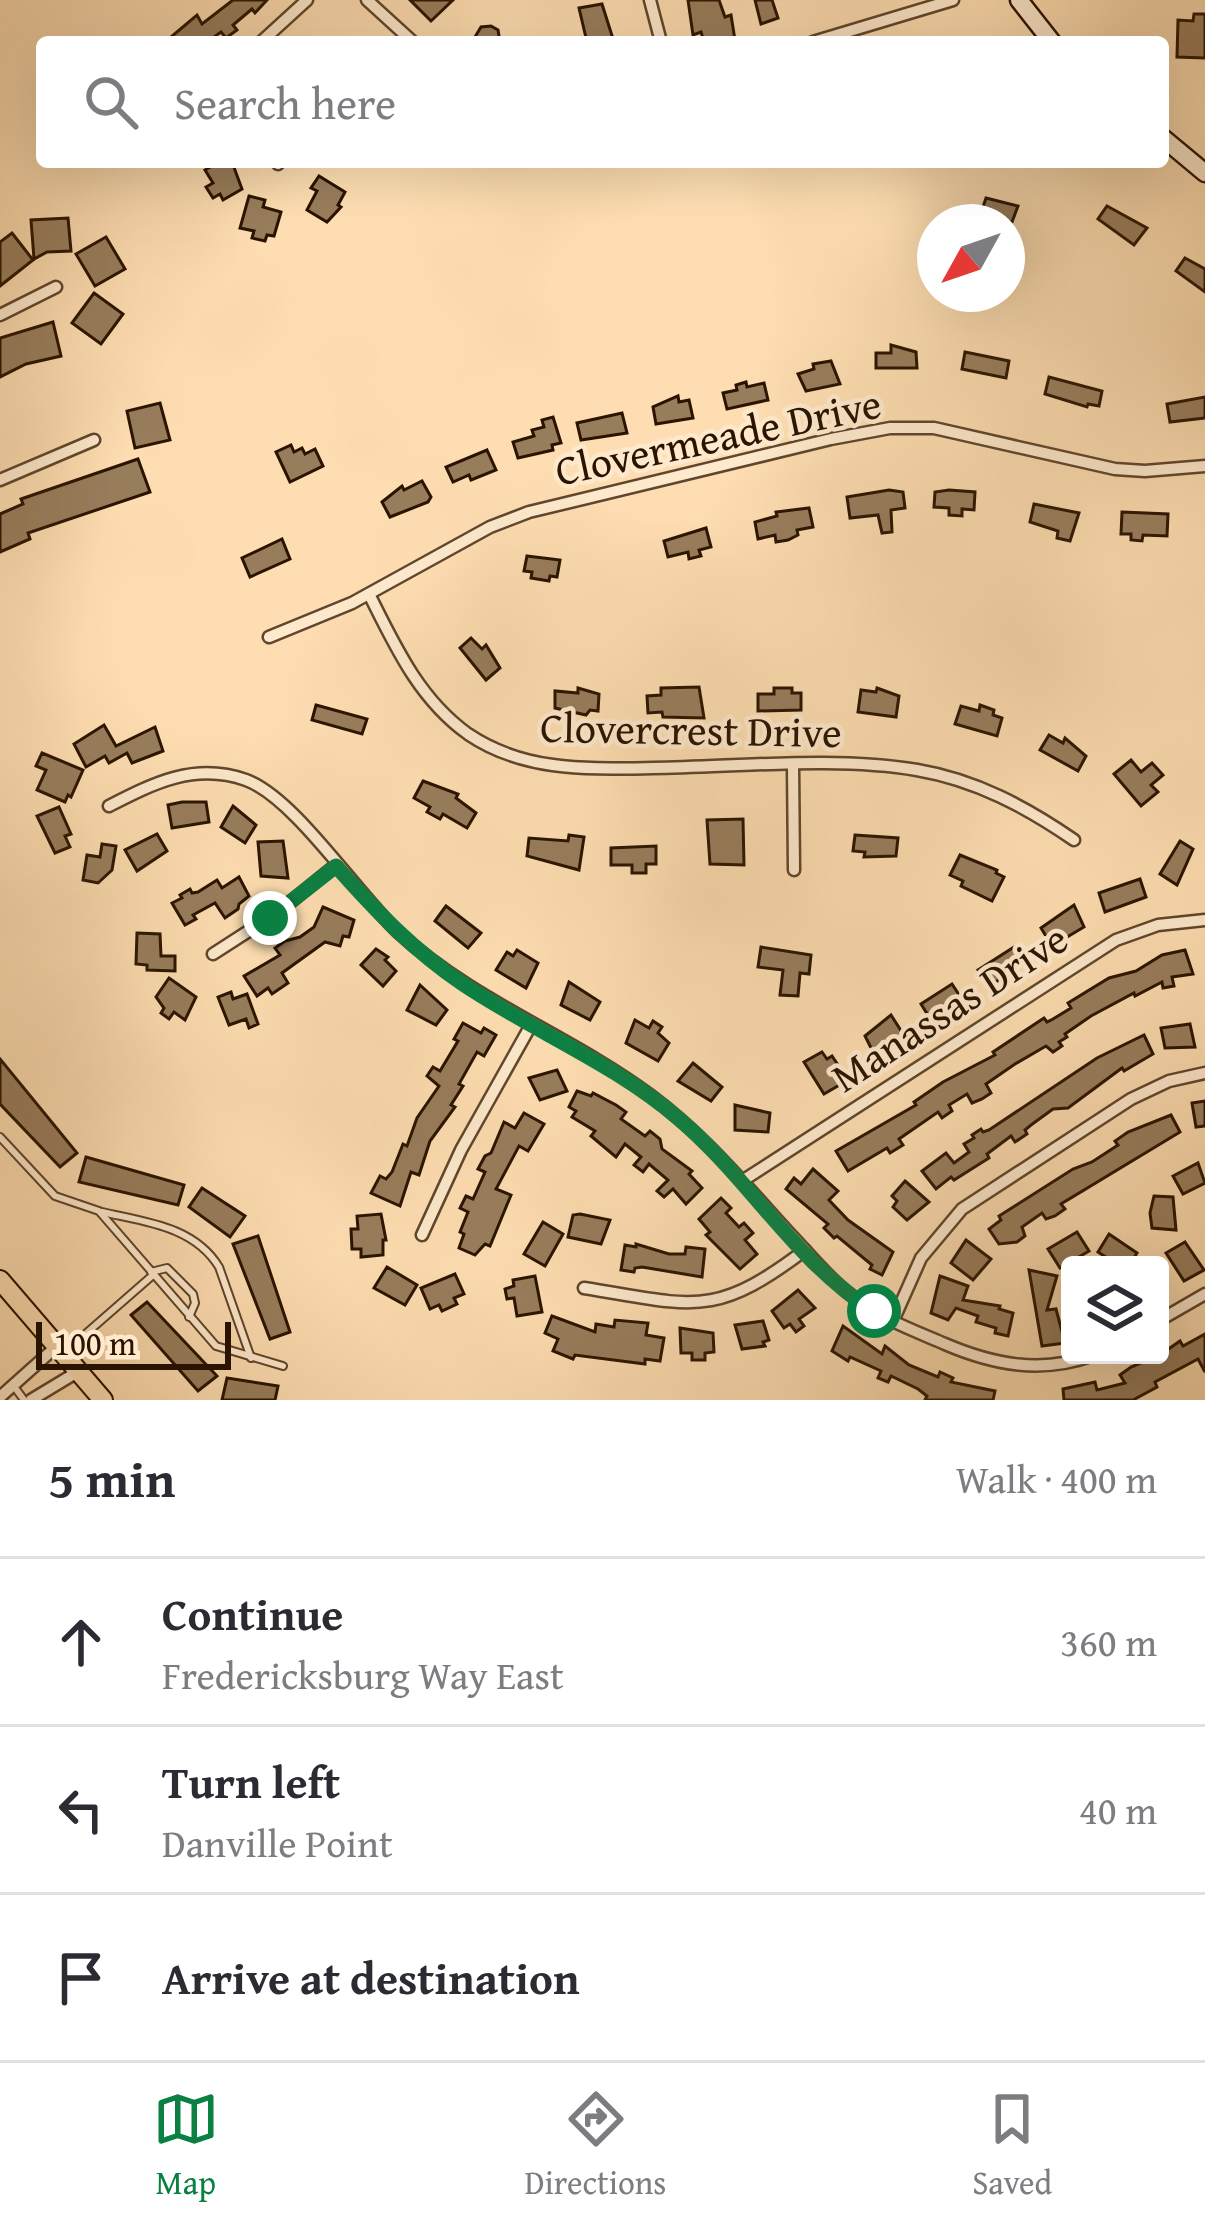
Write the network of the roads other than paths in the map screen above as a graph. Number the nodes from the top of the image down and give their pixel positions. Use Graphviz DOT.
graph roads {
  1 [pos="307,0"];
  2 [pos="367,0"];
  3 [pos="650,0"];
  4 [pos="952,0"];
  5 [pos="1019,0"];
  6 [pos="268,36"];
  7 [pos="406,36"];
  8 [pos="659,36"];
  9 [pos="833,36"];
  10 [pos="1047,36"];
  11 [pos="1169,143"];
  12 [pos="1205,173"];
  13 [pos="56,287"];
  14 [pos="0,315"];
  15 [pos="94,440"];
  16 [pos="1205,466"];
  17 [pos="0,479"];
  18 [pos="369,594"];
  19 [pos="269,637"];
  20 [pos="794,766"];
  21 [pos="109,806"];
  22 [pos="1074,840"];
  23 [pos="336,866"];
  24 [pos="794,870"];
  25 [pos="1205,920"];
  26 [pos="213,954"];
  27 [pos="531,1025"];
  28 [pos="1205,1073"];
  29 [pos="0,1137"];
  30 [pos="742,1181"];
  31 [pos="99,1211"];
  32 [pos="422,1234"];
  33 [pos="805,1250"];
  34 [pos="152,1274"];
  35 [pos="0,1280"];
  36 [pos="584,1288"];
  37 [pos="1205,1294"];
  38 [pos="1169,1314"];
  39 [pos="189,1316"];
  40 [pos="893,1321"];
  41 [pos="60,1350"];
  42 [pos="251,1358"];
  43 [pos="1062,1364"];
  44 [pos="283,1366"];
  45 [pos="79,1371"];
  46 [pos="13,1385"];
  47 [pos="0,1397"];
  48 [pos="28,1400"];
  49 [pos="104,1400"];
  1 -- 6 [label="street"];
  2 -- 7 [label="street"];
  3 -- 8 [label="street"];
  4 -- 9 [label="street"];
  5 -- 10 [label="main road"];
  11 -- 12 [label="main road"];
  13 -- 14 [label="street"];
  15 -- 17 [label="street"];
  16 -- 18 [label="street, Clovermeade Drive"];
  18 -- 19 [label="street, Clovermeade Drive"];
  18 -- 20 [label="street, Clovercrest Drive"];
  20 -- 22 [label="street, Clovercrest Drive"];
  20 -- 24 [label="street"];
  21 -- 23 [label="street"];
  23 -- 26 [label="street"];
  23 -- 27 [label="street"];
  25 -- 30 [label="street, Manassas Drive"];
  27 -- 30 [label="street"];
  27 -- 32 [label="street"];
  28 -- 40 [label="street"];
  29 -- 31 [label="lane"];
  30 -- 33 [label="street"];
  31 -- 34 [label="lane"];
  31 -- 42 [label="lane"];
  33 -- 36 [label="street"];
  33 -- 40 [label="street"];
  34 -- 39 [label="lane"];
  34 -- 39 [label="lane"];
  34 -- 41 [label="lane"];
  35 -- 41 [label="main road"];
  37 -- 38 [label="street"];
  39 -- 42 [label="lane"];
  40 -- 43 [label="street"];
  41 -- 45 [label="main road"];
  41 -- 46 [label="street"];
  42 -- 44 [label="lane"];
  45 -- 48 [label="street"];
  45 -- 49 [label="main road"];
  46 -- 47 [label="street"];
  46 -- 48 [label="lane"];
}
